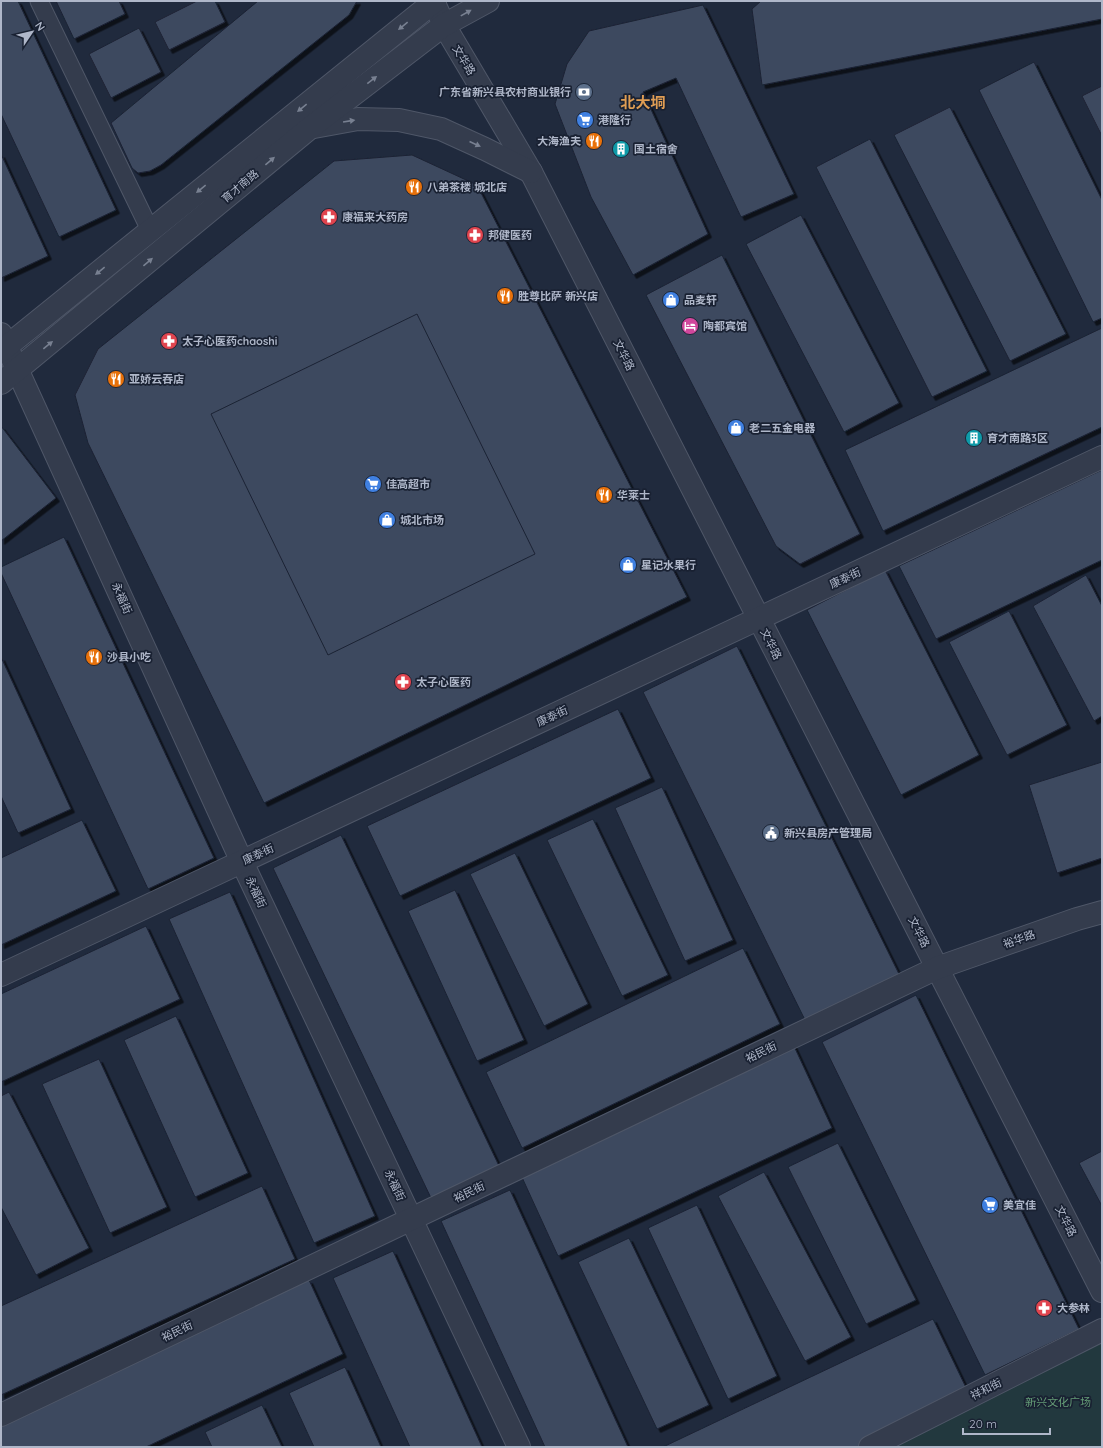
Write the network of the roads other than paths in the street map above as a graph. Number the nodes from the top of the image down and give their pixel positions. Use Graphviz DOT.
graph roads {
  1 [pos="39,1"];
  2 [pos="434,1"];
  3 [pos="488,1"];
  4 [pos="444,25"];
  5 [pos="311,127"];
  6 [pos="531,172"];
  7 [pos="150,230"];
  8 [pos="3,344"];
  9 [pos="18,369"];
  10 [pos="1,383"];
  11 [pos="1102,457"];
  12 [pos="758,618"];
  13 [pos="242,862"];
  14 [pos="1102,912"];
  15 [pos="937,968"];
  16 [pos="1,975"];
  17 [pos="411,1220"];
  18 [pos="1102,1291"];
  19 [pos="1102,1330"];
  20 [pos="1,1415"];
  21 [pos="519,1447"];
  22 [pos="870,1447"];
  1 -- 7 [label="lane"];
  2 -- 4 [label="street, 文华路"];
  2 -- 7 [label="street, 育才南路, one-way"];
  4 -- 3 [label="street, 育才南路, one-way"];
  5 -- 4 [label="street, 育才南路, one-way"];
  4 -- 6 [label="street, 文华路"];
  5 -- 6 [label="street, one-way"];
  9 -- 5 [label="street, 育才南路, one-way"];
  6 -- 12 [label="street, 文华路"];
  7 -- 8 [label="street, 育才南路, one-way"];
  8 -- 9 [label="street, 永福街"];
  9 -- 10 [label="street, 育才南路"];
  9 -- 13 [label="street, 永福街"];
  11 -- 12 [label="street, 康泰街"];
  12 -- 13 [label="street, 康泰街"];
  12 -- 15 [label="street, 文华路"];
  13 -- 16 [label="street, 康泰街"];
  13 -- 17 [label="street, 永福街"];
  14 -- 15 [label="street, 裕华路"];
  15 -- 17 [label="street, 裕民街"];
  15 -- 18 [label="street, 文华路"];
  17 -- 20 [label="street, 裕民街"];
  17 -- 21 [label="street, 永福街"];
  19 -- 22 [label="street, 祥和街"];
}
